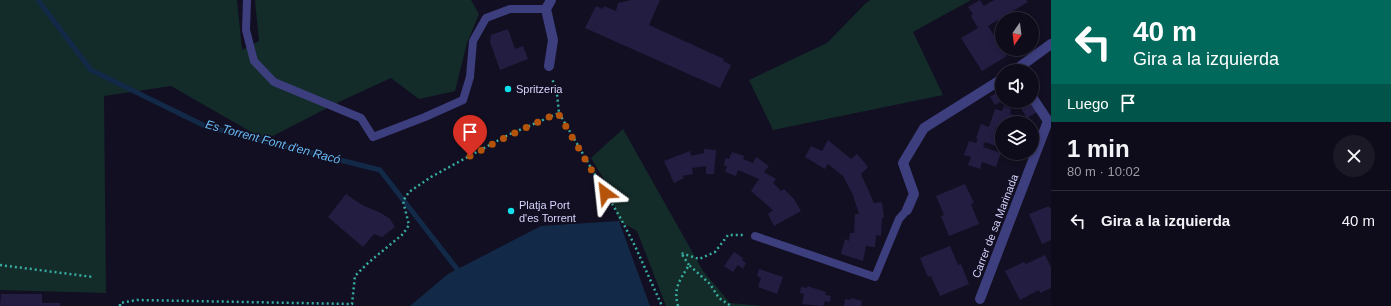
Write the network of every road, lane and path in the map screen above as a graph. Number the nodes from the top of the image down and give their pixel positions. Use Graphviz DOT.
graph roads {
  1 [pos="248,0"];
  2 [pos="548,4"];
  3 [pos="1051,44"];
  4 [pos="1024,64"];
  5 [pos="549,66"];
  6 [pos="995,83"];
  7 [pos="1039,108"];
  8 [pos="558,113"];
  9 [pos="907,210"];
  10 [pos="756,236"];
  11 [pos="689,265"];
  12 [pos="0,266"];
  13 [pos="93,277"];
  14 [pos="980,299"];
  15 [pos="120,306"];
  16 [pos="342,306"];
  17 [pos="662,306"];
  18 [pos="678,306"];
  19 [pos="731,306"];
  1 -- 2 [label="lane"];
  2 -- 5 [label="street"];
  3 -- 4 [label="street"];
  5 -- 8 [label="path"];
  6 -- 9 [label="street"];
  7 -- 14 [label="street, Carrer de sa Marinada"];
  8 -- 16 [label="path"];
  8 -- 17 [label="path"];
  9 -- 10 [label="lane"];
  10 -- 11 [label="path"];
  11 -- 18 [label="path"];
  11 -- 19 [label="path"];
  12 -- 13 [label="path"];
  15 -- 16 [label="path"];
}
